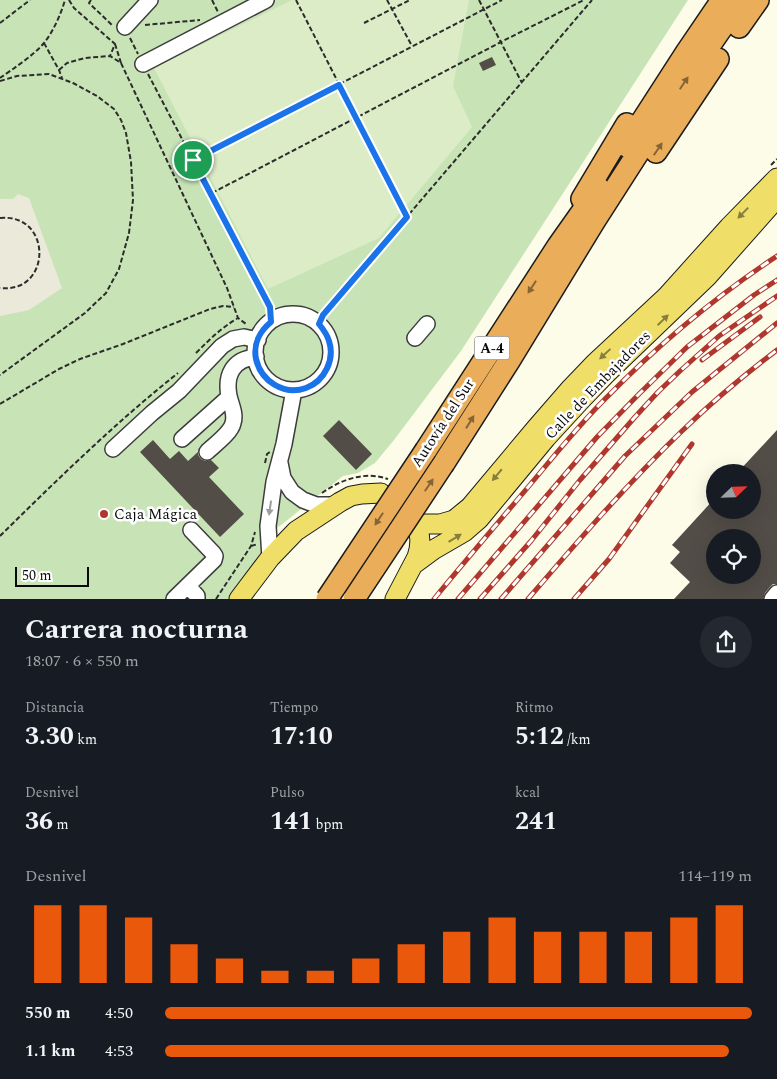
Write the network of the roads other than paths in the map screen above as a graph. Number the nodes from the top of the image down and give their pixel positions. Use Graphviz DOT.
graph roads {
  1 [pos="150,0"];
  2 [pos="266,0"];
  3 [pos="704,0"];
  4 [pos="722,0"];
  5 [pos="741,0"];
  6 [pos="758,0"];
  7 [pos="119,26"];
  8 [pos="143,64"];
  9 [pos="774,172"];
  10 [pos="777,198"];
  11 [pos="558,246"];
  12 [pos="427,324"];
  13 [pos="258,338"];
  14 [pos="415,338"];
  15 [pos="256,357"];
  16 [pos="509,361"];
  17 [pos="294,390"];
  18 [pos="229,397"];
  19 [pos="182,439"];
  20 [pos="113,449"];
  21 [pos="207,452"];
  22 [pos="281,455"];
  23 [pos="388,487"];
  24 [pos="335,505"];
  25 [pos="191,530"];
  26 [pos="270,558"];
  27 [pos="414,564"];
  28 [pos="188,586"];
  29 [pos="777,593"];
  30 [pos="174,599"];
  31 [pos="197,599"];
  32 [pos="239,599"];
  33 [pos="327,599"];
  34 [pos="354,599"];
  35 [pos="395,599"];
  36 [pos="772,599"];
  1 -- 7 [label="street"];
  2 -- 8 [label="street"];
  3 -- 11 [label="highway"];
  4 -- 11 [label="highway"];
  16 -- 5 [label="highway, one-way"];
  16 -- 6 [label="highway, one-way"];
  9 -- 27 [label="main road, Calle de Embajadores, one-way"];
  27 -- 10 [label="main road, Calle de Embajadores, one-way"];
  11 -- 33 [label="highway, Autovía del Sur / A-4, one-way, bridge"];
  12 -- 14 [label="street"];
  13 -- 15 [label="street"];
  13 -- 17 [label="street"];
  13 -- 20 [label="street"];
  15 -- 17 [label="street"];
  15 -- 18 [label="street"];
  34 -- 16 [label="highway, Autovía del Sur / A-4, one-way, bridge"];
  17 -- 22 [label="street"];
  18 -- 19 [label="street"];
  18 -- 21 [label="street"];
  22 -- 24 [label="street"];
  22 -- 26 [label="street, one-way"];
  23 -- 24 [label="main road"];
  24 -- 26 [label="main road"];
  25 -- 28 [label="street"];
  26 -- 32 [label="main road"];
  27 -- 35 [label="main road"];
  28 -- 30 [label="street"];
  28 -- 31 [label="street"];
  29 -- 36 [label="street"];
}
